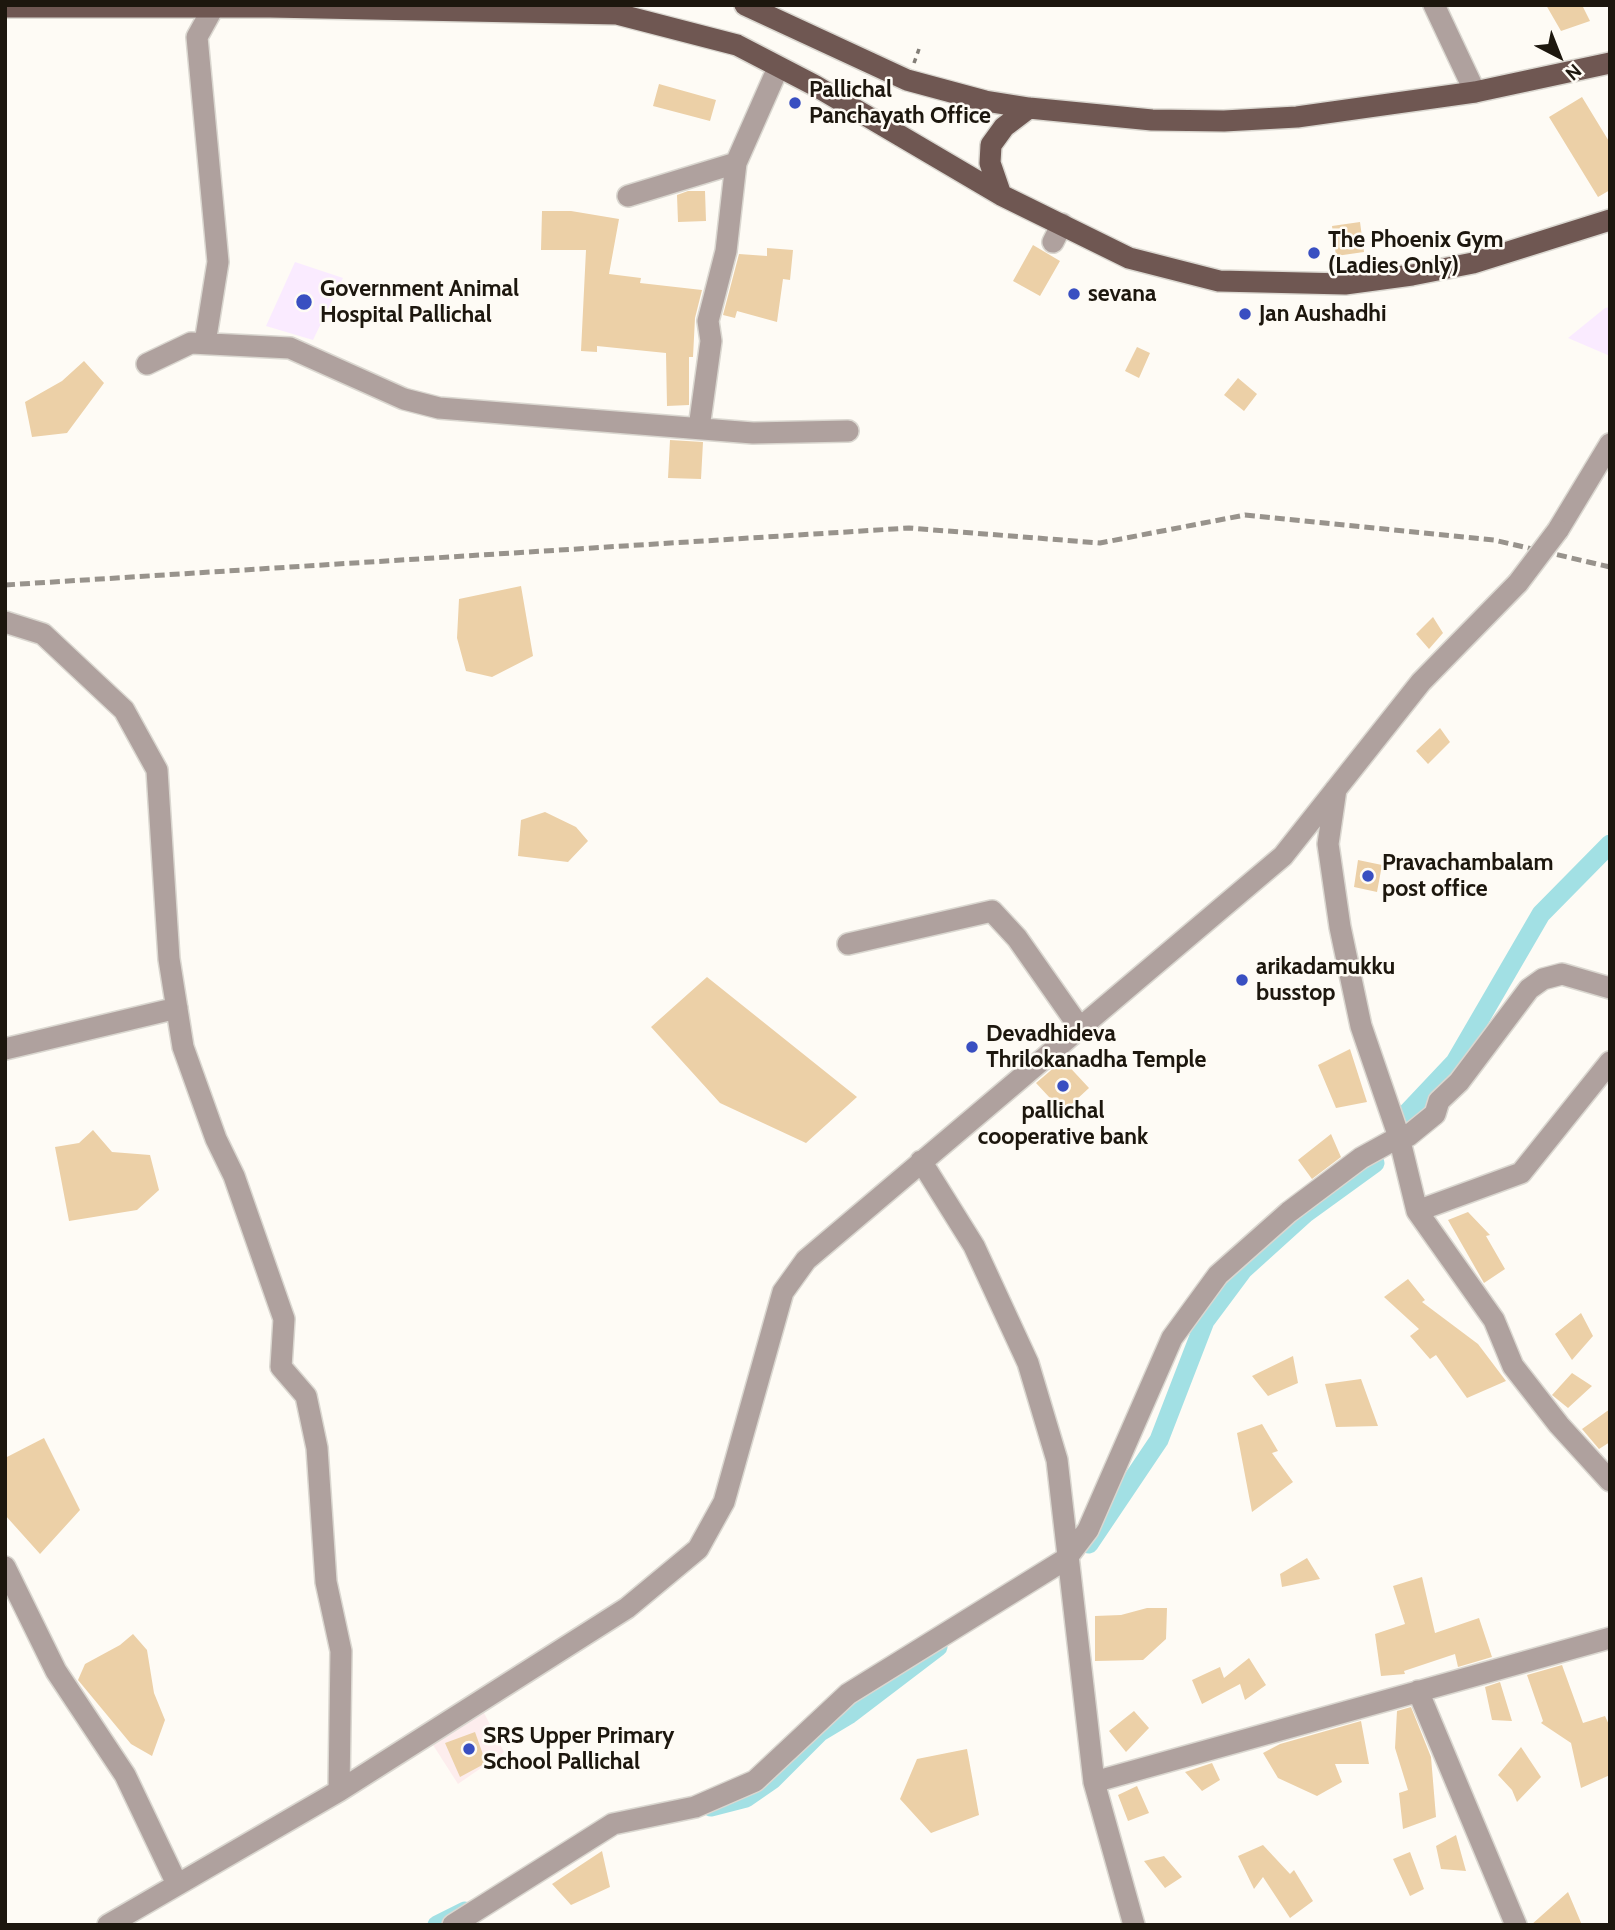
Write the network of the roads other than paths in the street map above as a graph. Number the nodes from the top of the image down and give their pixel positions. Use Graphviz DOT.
graph roads {
  1 [pos="745,5"];
  2 [pos="1434,5"];
  3 [pos="5,7"];
  4 [pos="213,8"];
  5 [pos="1610,63"];
  6 [pos="778,68"];
  7 [pos="1475,92"];
  8 [pos="1029,108"];
  9 [pos="736,163"];
  10 [pos="1001,195"];
  11 [pos="628,196"];
  12 [pos="1610,220"];
  13 [pos="205,343"];
  14 [pos="147,364"];
  15 [pos="699,428"];
  16 [pos="848,431"];
  17 [pos="1610,444"];
  18 [pos="5,622"];
  19 [pos="1336,789"];
  20 [pos="848,944"];
  21 [pos="1610,988"];
  22 [pos="177,1008"];
  23 [pos="1080,1028"];
  24 [pos="5,1049"];
  25 [pos="1610,1062"];
  26 [pos="1399,1137"];
  27 [pos="920,1161"];
  28 [pos="1417,1210"];
  29 [pos="1610,1481"];
  30 [pos="1066,1559"];
  31 [pos="5,1567"];
  32 [pos="1610,1638"];
  33 [pos="1418,1691"];
  34 [pos="1094,1782"];
  35 [pos="339,1790"];
  36 [pos="177,1885"];
  37 [pos="108,1925"];
  38 [pos="453,1925"];
  39 [pos="1134,1925"];
  40 [pos="1516,1925"];
  1 -- 8 [label="main road"];
  2 -- 7 [label="street"];
  3 -- 4 [label="main road"];
  4 -- 6 [label="main road"];
  4 -- 13 [label="street"];
  5 -- 7 [label="main road"];
  6 -- 9 [label="street"];
  6 -- 10 [label="main road"];
  7 -- 8 [label="main road"];
  8 -- 10 [label="main road"];
  9 -- 11 [label="street"];
  9 -- 15 [label="street"];
  10 -- 12 [label="main road"];
  13 -- 14 [label="street"];
  13 -- 15 [label="street"];
  15 -- 16 [label="street"];
  17 -- 19 [label="street, bridge"];
  18 -- 22 [label="street"];
  19 -- 23 [label="street"];
  19 -- 26 [label="street"];
  20 -- 23 [label="street"];
  21 -- 26 [label="street"];
  22 -- 24 [label="street"];
  22 -- 35 [label="street"];
  23 -- 27 [label="street"];
  25 -- 28 [label="street"];
  26 -- 28 [label="street"];
  26 -- 30 [label="street"];
  27 -- 30 [label="street"];
  27 -- 35 [label="street"];
  28 -- 29 [label="street"];
  30 -- 34 [label="street"];
  30 -- 38 [label="street"];
  31 -- 36 [label="street"];
  32 -- 33 [label="street"];
  33 -- 34 [label="street"];
  33 -- 40 [label="street"];
  34 -- 39 [label="street"];
  35 -- 36 [label="street"];
  36 -- 37 [label="street"];
}
